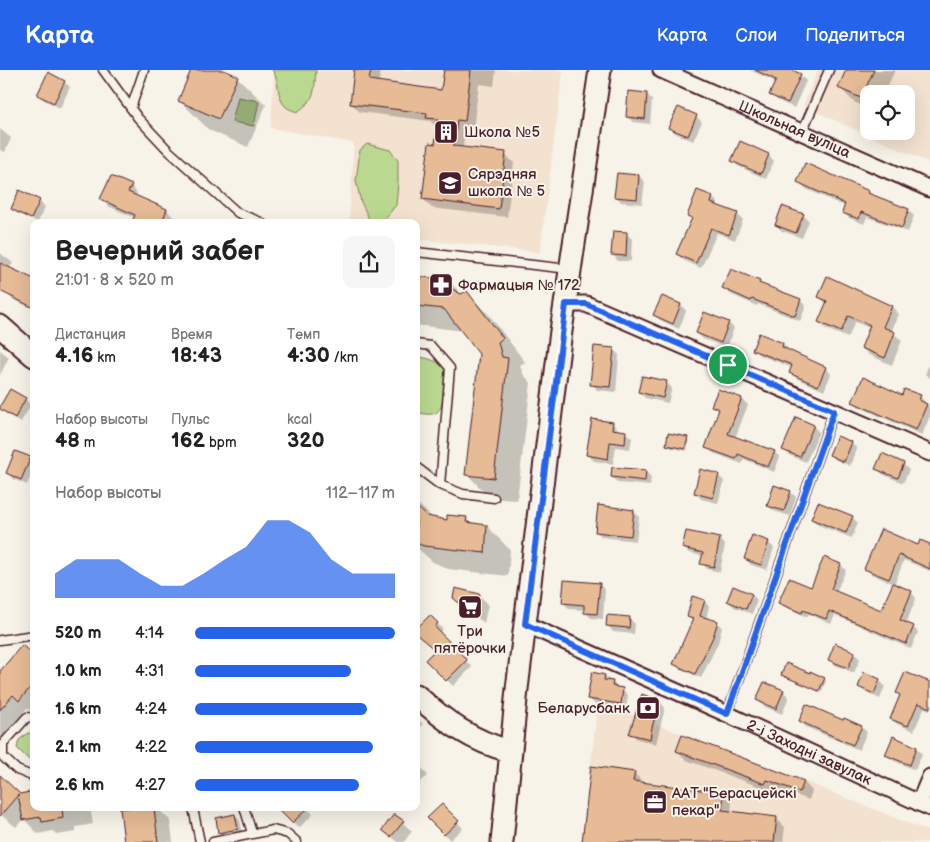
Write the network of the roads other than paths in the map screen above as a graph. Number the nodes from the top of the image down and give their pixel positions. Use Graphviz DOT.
graph roads {
  1 [pos="103,70"];
  2 [pos="144,70"];
  3 [pos="600,70"];
  4 [pos="660,70"];
  5 [pos="829,70"];
  6 [pos="131,108"];
  7 [pos="802,132"];
  8 [pos="930,189"];
  9 [pos="253,219"];
  10 [pos="420,252"];
  11 [pos="571,269"];
  12 [pos="566,304"];
  13 [pos="0,326"];
  14 [pos="420,345"];
  15 [pos="30,352"];
  16 [pos="834,411"];
  17 [pos="930,453"];
  18 [pos="420,470"];
  19 [pos="440,485"];
  20 [pos="494,498"];
  21 [pos="525,624"];
  22 [pos="30,636"];
  23 [pos="0,640"];
  24 [pos="420,698"];
  25 [pos="727,714"];
  26 [pos="30,718"];
  27 [pos="510,751"];
  28 [pos="30,775"];
  29 [pos="930,777"];
  30 [pos="925,805"];
  31 [pos="194,811"];
  32 [pos="245,811"];
  33 [pos="252,833"];
  34 [pos="200,842"];
  35 [pos="213,842"];
  36 [pos="296,842"];
  37 [pos="502,842"];
  1 -- 6 [label="lane"];
  2 -- 6 [label="lane"];
  3 -- 11 [label="main road"];
  4 -- 7 [label="street, Школьная вуліца"];
  5 -- 7 [label="lane"];
  6 -- 9 [label="lane"];
  7 -- 8 [label="street, Школьная вуліца"];
  10 -- 11 [label="lane"];
  11 -- 12 [label="main road"];
  12 -- 16 [label="street"];
  12 -- 21 [label="main road"];
  13 -- 15 [label="main road"];
  14 -- 19 [label="lane"];
  16 -- 17 [label="street"];
  16 -- 25 [label="lane"];
  18 -- 19 [label="lane"];
  19 -- 20 [label="lane"];
  21 -- 25 [label="street, 2-і Заходні завулак"];
  21 -- 27 [label="main road"];
  22 -- 23 [label="lane"];
  24 -- 27 [label="main road"];
  25 -- 30 [label="street, 2-і Заходні завулак"];
  26 -- 28 [label="lane"];
  27 -- 37 [label="main road"];
  29 -- 30 [label="street"];
  31 -- 34 [label="lane"];
  32 -- 33 [label="lane"];
  33 -- 35 [label="lane"];
  33 -- 36 [label="lane"];
}
